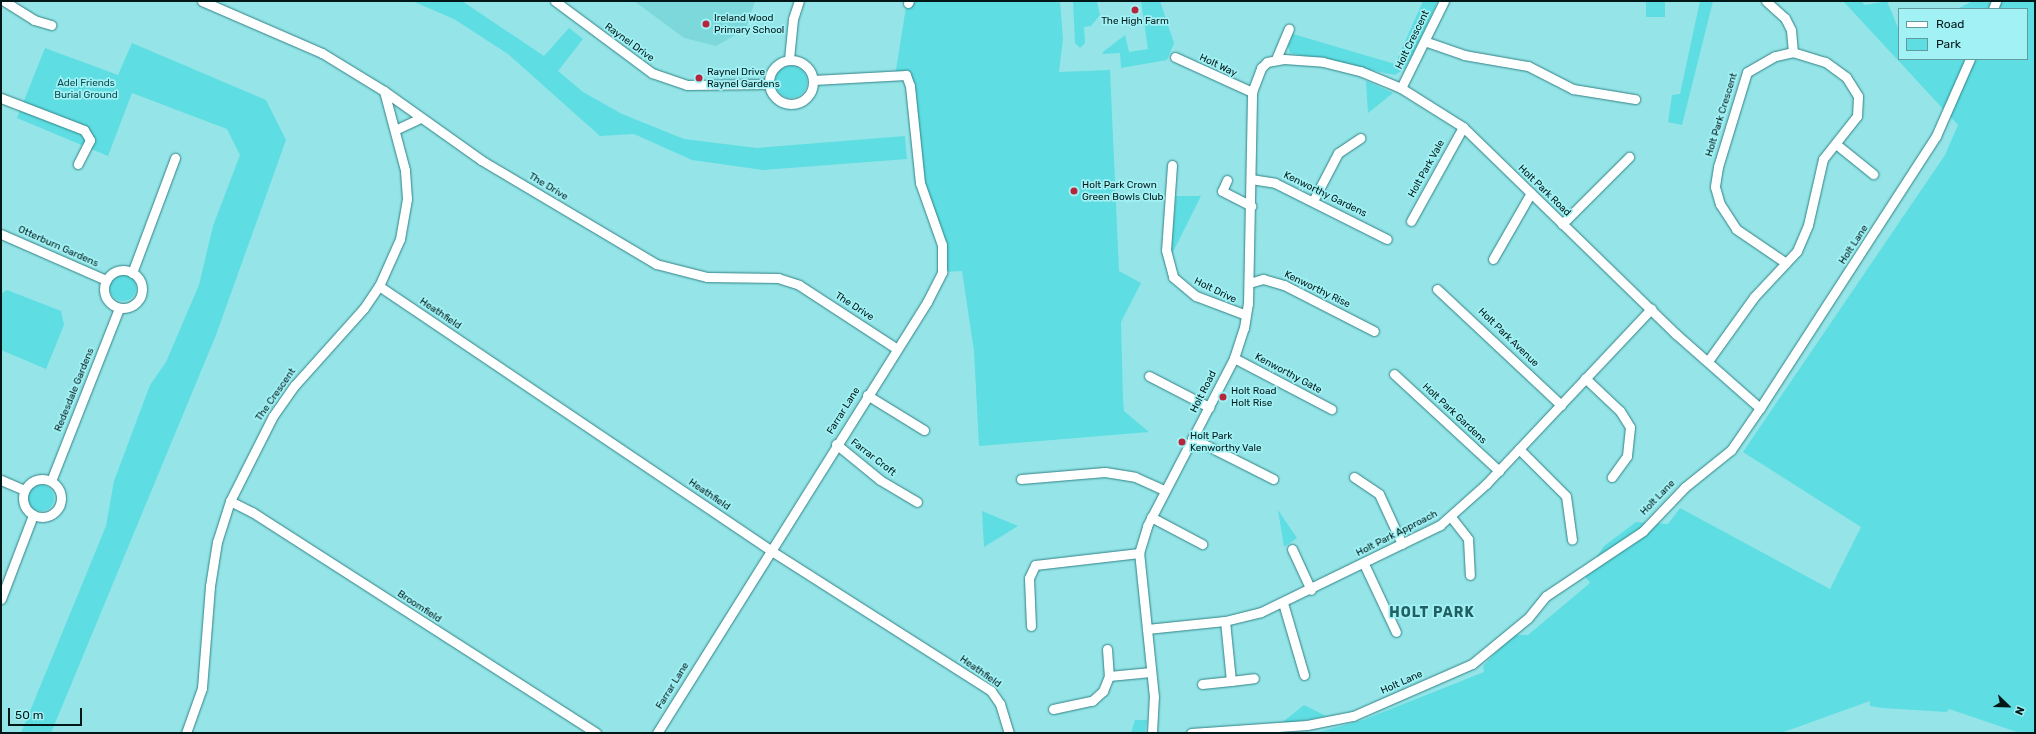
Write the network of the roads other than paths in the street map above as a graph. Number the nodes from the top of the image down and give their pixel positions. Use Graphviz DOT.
graph roads {
  1 [pos="4,1"];
  2 [pos="202,1"];
  3 [pos="555,1"];
  4 [pos="799,1"];
  5 [pos="1444,1"];
  6 [pos="1766,1"];
  7 [pos="51,25"];
  8 [pos="1289,29"];
  9 [pos="1427,42"];
  10 [pos="1793,52"];
  11 [pos="1175,58"];
  12 [pos="789,59"];
  13 [pos="1276,59"];
  14 [pos="1970,60"];
  15 [pos="813,80"];
  16 [pos="769,84"];
  17 [pos="1401,88"];
  18 [pos="384,91"];
  19 [pos="1252,92"];
  20 [pos="1,98"];
  21 [pos="1635,99"];
  22 [pos="421,118"];
  23 [pos="1463,128"];
  24 [pos="397,129"];
  25 [pos="1360,138"];
  26 [pos="1836,144"];
  27 [pos="1629,156"];
  28 [pos="175,158"];
  29 [pos="78,164"];
  30 [pos="1172,165"];
  31 [pos="1873,174"];
  32 [pos="1251,179"];
  33 [pos="1227,180"];
  34 [pos="1531,193"];
  35 [pos="1313,200"];
  36 [pos="1251,206"];
  37 [pos="1411,221"];
  38 [pos="1562,224"];
  39 [pos="1,234"];
  40 [pos="1387,239"];
  41 [pos="1493,259"];
  42 [pos="1786,263"];
  43 [pos="132,273"];
  44 [pos="106,280"];
  45 [pos="1249,283"];
  46 [pos="379,286"];
  47 [pos="1437,289"];
  48 [pos="119,308"];
  49 [pos="1651,309"];
  50 [pos="1246,315"];
  51 [pos="1374,331"];
  52 [pos="897,349"];
  53 [pos="1234,358"];
  54 [pos="1708,361"];
  55 [pos="1394,374"];
  56 [pos="1149,376"];
  57 [pos="1585,378"];
  58 [pos="867,395"];
  59 [pos="1561,405"];
  60 [pos="1209,407"];
  61 [pos="1760,408"];
  62 [pos="1331,409"];
  63 [pos="924,430"];
  64 [pos="1192,438"];
  65 [pos="836,444"];
  66 [pos="1519,449"];
  67 [pos="1499,471"];
  68 [pos="1354,477"];
  69 [pos="1612,477"];
  70 [pos="1273,479"];
  71 [pos="1,480"];
  72 [pos="1021,480"];
  73 [pos="51,481"];
  74 [pos="24,490"];
  75 [pos="1164,490"];
  76 [pos="230,501"];
  77 [pos="917,502"];
  78 [pos="33,515"];
  79 [pos="1151,517"];
  80 [pos="1451,517"];
  81 [pos="1572,540"];
  82 [pos="1202,544"];
  83 [pos="1402,544"];
  84 [pos="1292,549"];
  85 [pos="770,550"];
  86 [pos="1139,553"];
  87 [pos="1364,564"];
  88 [pos="1470,575"];
  89 [pos="1311,590"];
  90 [pos="1,599"];
  91 [pos="1284,603"];
  92 [pos="1225,621"];
  93 [pos="1031,626"];
  94 [pos="1147,630"];
  95 [pos="1396,632"];
  96 [pos="1107,649"];
  97 [pos="1151,672"];
  98 [pos="1304,675"];
  99 [pos="1109,676"];
  100 [pos="1254,678"];
  101 [pos="1231,681"];
  102 [pos="1202,684"];
  103 [pos="1053,709"];
  104 [pos="186,733"];
  105 [pos="596,733"];
  106 [pos="657,733"];
  107 [pos="1009,733"];
  108 [pos="1152,733"];
  109 [pos="1191,733"];
  1 -- 7 [label="street"];
  2 -- 18 [label="street, The Drive"];
  3 -- 16 [label="street, Raynel Drive"];
  4 -- 12 [label="street"];
  5 -- 9 [label="street, Holt Crescent"];
  6 -- 10 [label="street"];
  8 -- 13 [label="street"];
  9 -- 17 [label="street, Holt Crescent"];
  9 -- 21 [label="street"];
  10 -- 26 [label="street"];
  10 -- 42 [label="street, Holt Park Crescent"];
  11 -- 19 [label="street, Holt Way"];
  12 -- 15 [label="street"];
  12 -- 16 [label="street"];
  13 -- 17 [label="street, Holt Park Road"];
  13 -- 19 [label="street, Holt Road"];
  14 -- 61 [label="street, Holt Lane"];
  15 -- 16 [label="street"];
  15 -- 52 [label="street, Farrar Lane"];
  17 -- 23 [label="street, Holt Park Road"];
  18 -- 22 [label="street, The Drive"];
  18 -- 24 [label="street, The Crescent"];
  19 -- 32 [label="street, Holt Road"];
  20 -- 29 [label="street"];
  22 -- 24 [label="street"];
  22 -- 52 [label="street, The Drive"];
  23 -- 34 [label="street, Holt Park Road"];
  23 -- 37 [label="street, Holt Park Vale"];
  24 -- 46 [label="street, The Crescent"];
  25 -- 35 [label="street"];
  26 -- 31 [label="street"];
  26 -- 42 [label="street"];
  27 -- 38 [label="street"];
  28 -- 43 [label="street"];
  30 -- 50 [label="street, Holt Drive"];
  32 -- 35 [label="street, Kenworthy Gardens"];
  32 -- 36 [label="street, Holt Road"];
  33 -- 36 [label="street"];
  34 -- 38 [label="street, Holt Park Road"];
  34 -- 41 [label="street"];
  35 -- 40 [label="street, Kenworthy Gardens"];
  36 -- 45 [label="street, Holt Road"];
  38 -- 49 [label="street, Holt Park Road"];
  39 -- 44 [label="street, Otterburn Gardens"];
  42 -- 54 [label="street"];
  43 -- 44 [label="street"];
  43 -- 48 [label="street"];
  44 -- 48 [label="street"];
  45 -- 50 [label="street, Holt Road"];
  45 -- 51 [label="street, Kenworthy Rise"];
  46 -- 76 [label="street, The Crescent"];
  46 -- 85 [label="street, Heathfield"];
  47 -- 59 [label="street, Holt Park Avenue"];
  48 -- 73 [label="street, Redesdale Gardens"];
  49 -- 54 [label="street, Holt Park Road"];
  49 -- 57 [label="street, Holt Park Approach"];
  50 -- 53 [label="street, Holt Road"];
  52 -- 58 [label="street, Farrar Lane"];
  53 -- 60 [label="street, Holt Road"];
  53 -- 62 [label="street, Kenworthy Gate"];
  54 -- 61 [label="street, Holt Park Road"];
  55 -- 67 [label="street, Holt Park Gardens"];
  56 -- 60 [label="street"];
  57 -- 59 [label="street, Holt Park Approach"];
  57 -- 69 [label="street"];
  58 -- 63 [label="street"];
  58 -- 65 [label="street, Farrar Lane"];
  59 -- 66 [label="street, Holt Park Approach"];
  60 -- 64 [label="street, Holt Road"];
  61 -- 109 [label="street, Holt Lane"];
  64 -- 70 [label="street"];
  64 -- 75 [label="street, Holt Road"];
  65 -- 77 [label="street, Farrar Croft"];
  65 -- 85 [label="street, Farrar Lane"];
  66 -- 67 [label="street, Holt Park Approach"];
  66 -- 81 [label="street"];
  67 -- 80 [label="street, Holt Park Approach"];
  68 -- 83 [label="street"];
  71 -- 74 [label="street"];
  72 -- 75 [label="street"];
  73 -- 74 [label="street"];
  73 -- 78 [label="street"];
  74 -- 78 [label="street"];
  75 -- 79 [label="street, Holt Road"];
  76 -- 104 [label="street, The Crescent"];
  76 -- 105 [label="street, Broomfield"];
  78 -- 90 [label="street"];
  79 -- 82 [label="street"];
  79 -- 86 [label="street, Holt Road"];
  80 -- 83 [label="street, Holt Park Approach"];
  80 -- 88 [label="street"];
  83 -- 87 [label="street, Holt Park Approach"];
  84 -- 89 [label="street"];
  85 -- 106 [label="street, Farrar Lane"];
  85 -- 107 [label="street, Heathfield"];
  86 -- 93 [label="street"];
  86 -- 94 [label="street, Holt Road"];
  87 -- 89 [label="street, Holt Park Approach"];
  87 -- 95 [label="street"];
  89 -- 91 [label="street, Holt Park Approach"];
  91 -- 92 [label="street, Holt Park Approach"];
  91 -- 98 [label="street"];
  92 -- 94 [label="street, Holt Park Approach"];
  92 -- 101 [label="street"];
  94 -- 97 [label="street, Holt Road"];
  96 -- 99 [label="street"];
  97 -- 99 [label="street"];
  97 -- 108 [label="street, Holt Road"];
  99 -- 103 [label="street"];
  100 -- 101 [label="street"];
  101 -- 102 [label="street"];
}
